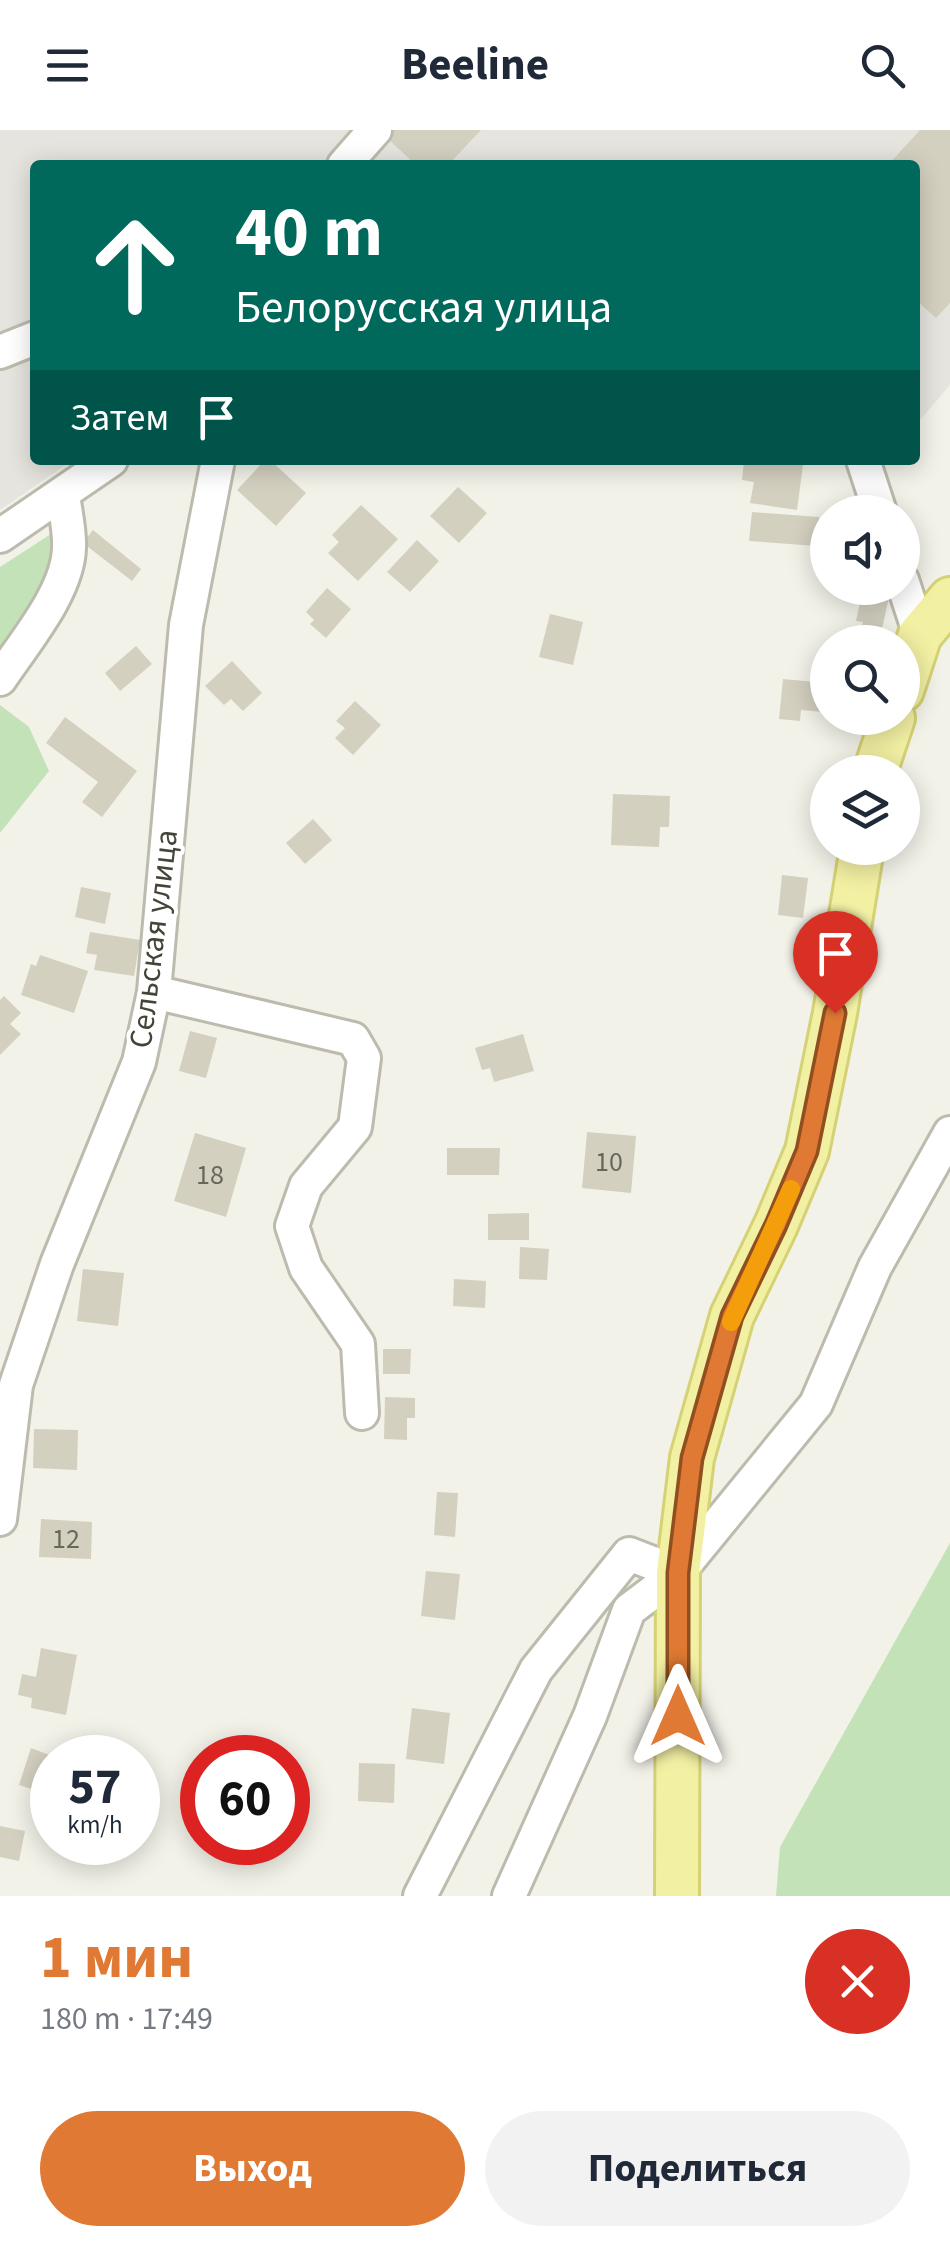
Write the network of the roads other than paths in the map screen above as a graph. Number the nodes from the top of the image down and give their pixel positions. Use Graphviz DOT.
graph roads {
  1 [pos="375,130"];
  2 [pos="348,160"];
  3 [pos="30,340"];
  4 [pos="0,352"];
  5 [pos="104,465"];
  6 [pos="217,465"];
  7 [pos="865,465"];
  8 [pos="63,494"];
  9 [pos="874,495"];
  10 [pos="0,536"];
  11 [pos="950,599"];
  12 [pos="920,635"];
  13 [pos="0,679"];
  14 [pos="859,865"];
  15 [pos="154,992"];
  16 [pos="950,1132"];
  17 [pos="362,1414"];
  18 [pos="0,1518"];
  19 [pos="678,1573"];
  20 [pos="420,1896"];
  21 [pos="509,1896"];
  22 [pos="677,1896"];
  1 -- 2 [label="street"];
  3 -- 4 [label="street"];
  5 -- 8 [label="street"];
  6 -- 15 [label="street, Сельская улица"];
  7 -- 9 [label="street"];
  8 -- 10 [label="street"];
  8 -- 13 [label="street"];
  11 -- 12 [label="main road"];
  14 -- 19 [label="main road"];
  15 -- 17 [label="street"];
  15 -- 18 [label="street, Сельская улица"];
  16 -- 19 [label="street"];
  19 -- 20 [label="street"];
  19 -- 21 [label="street"];
  19 -- 22 [label="main road"];
}
